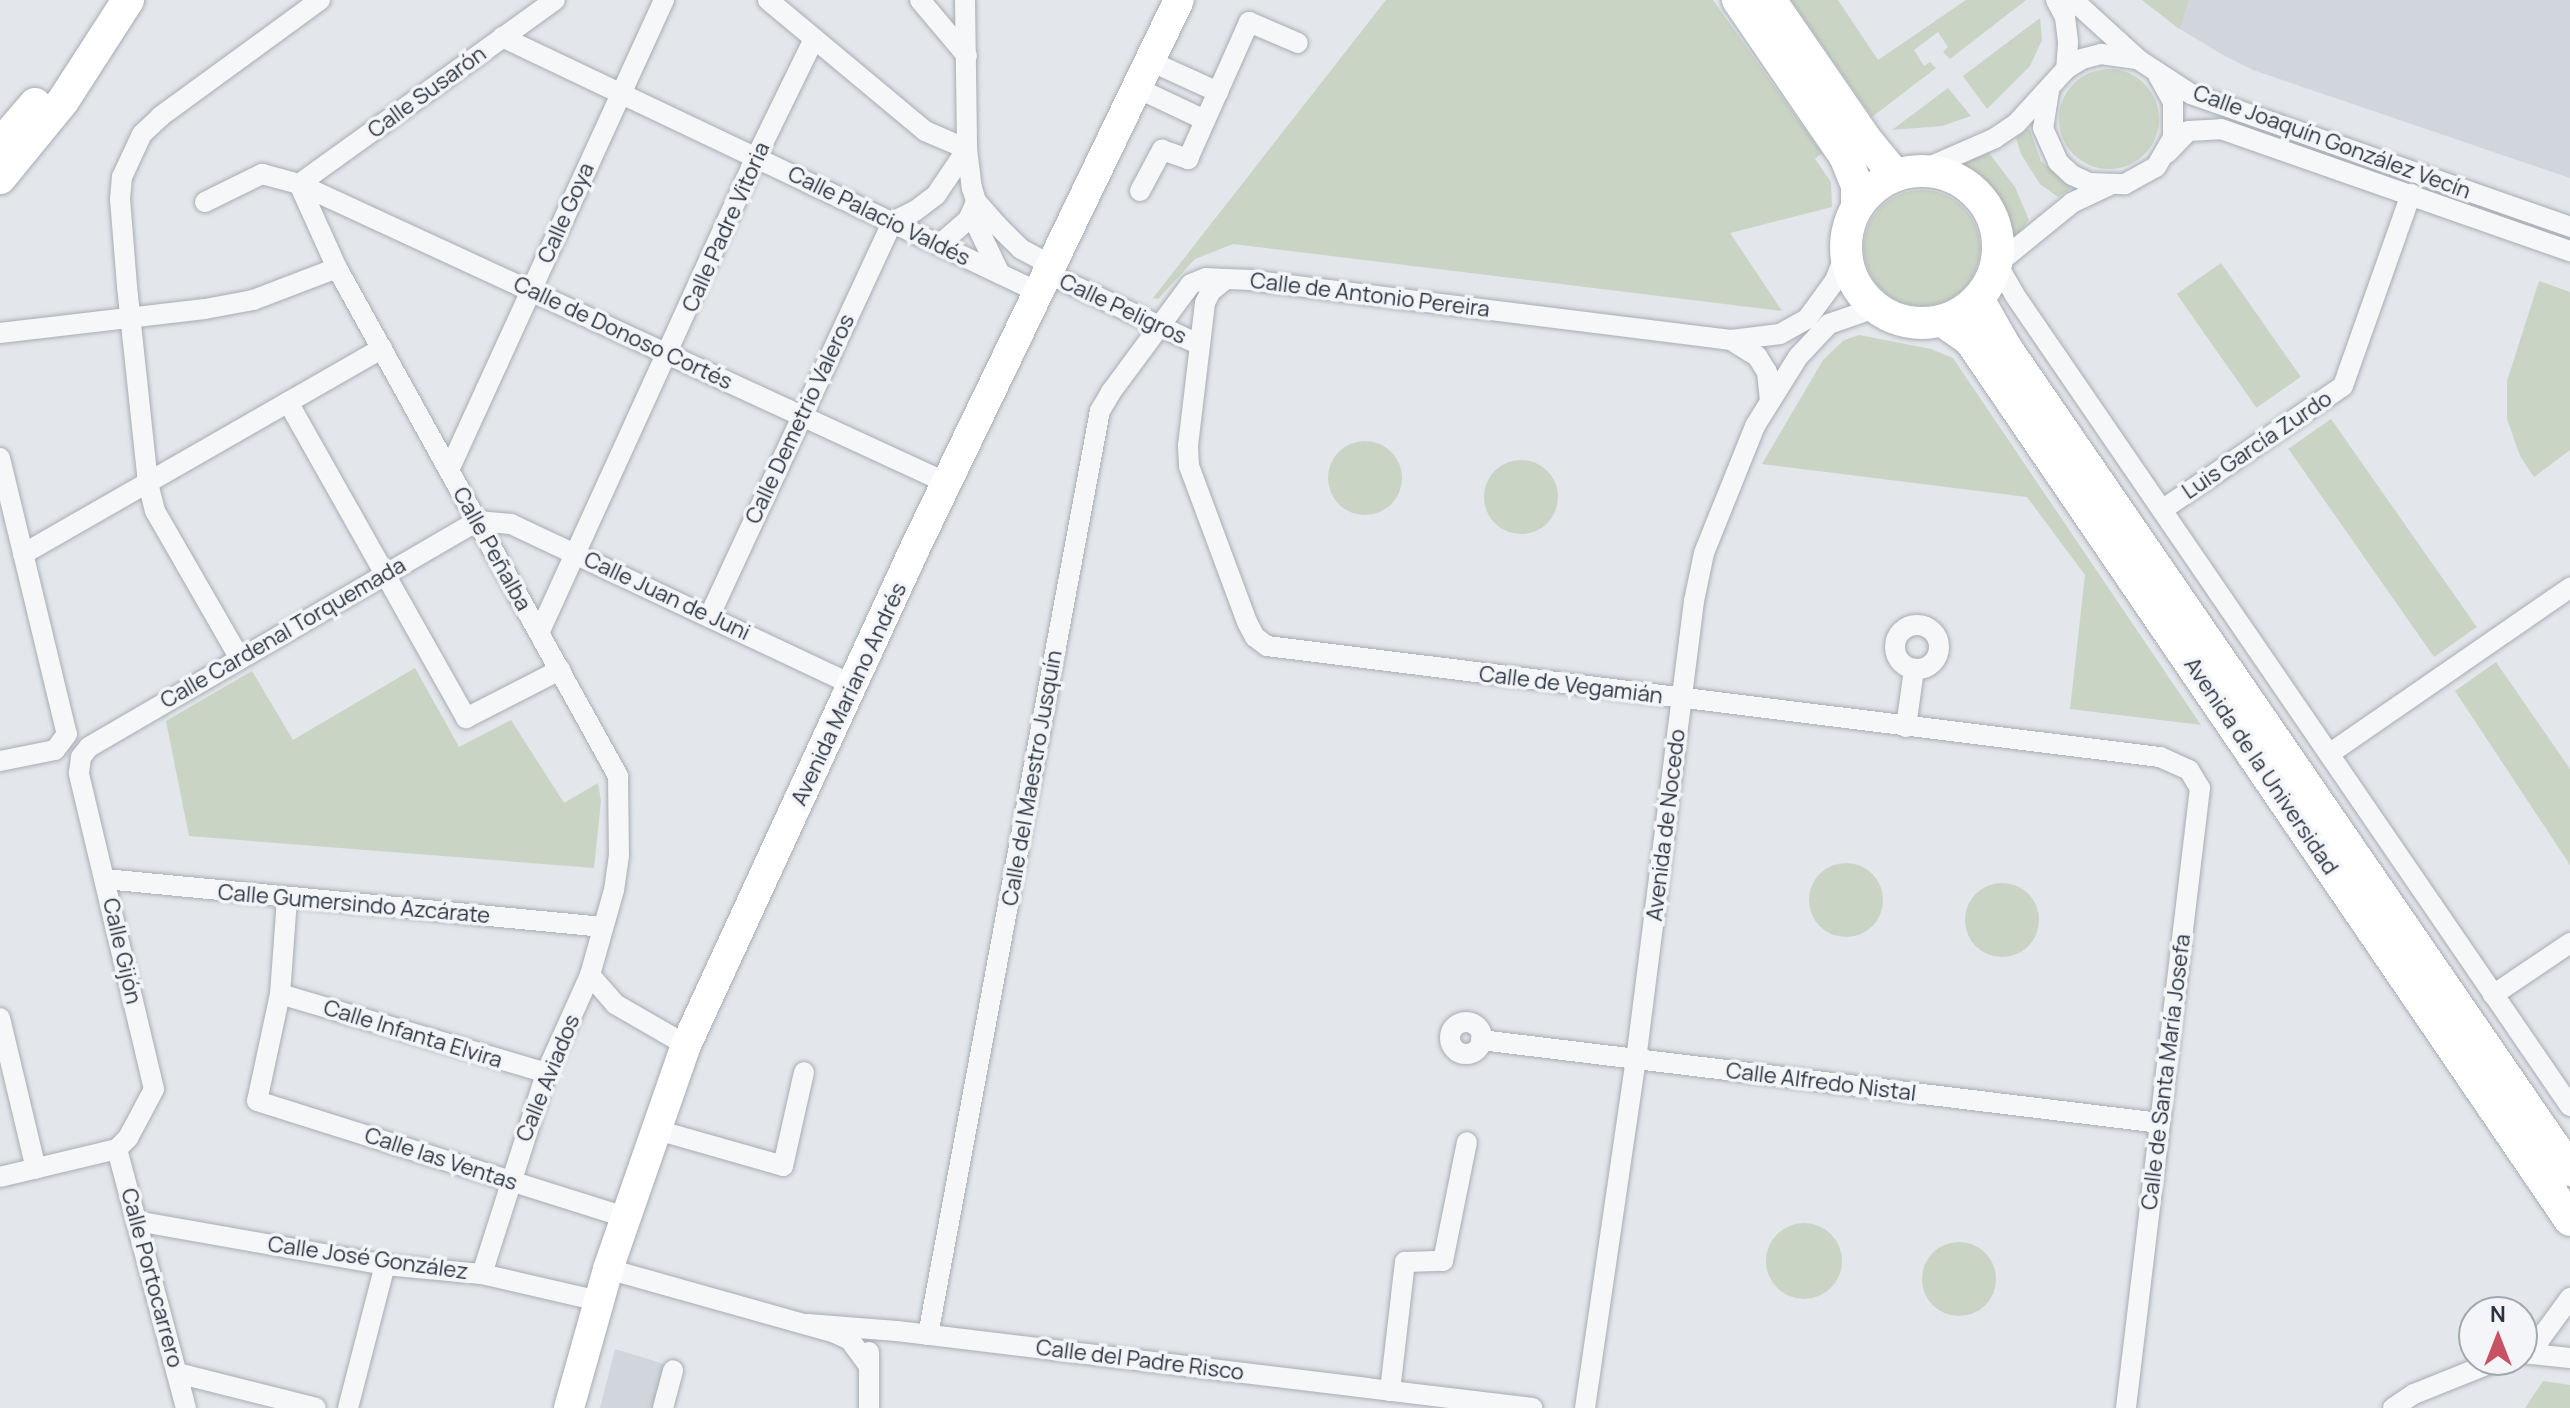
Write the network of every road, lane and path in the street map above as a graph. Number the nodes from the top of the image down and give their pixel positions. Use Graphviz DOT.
graph roads {
  1 [pos="101,0"];
  2 [pos="128,0"];
  3 [pos="320,0"];
  4 [pos="555,0"];
  5 [pos="664,0"];
  6 [pos="768,0"];
  7 [pos="920,0"];
  8 [pos="965,0"];
  9 [pos="1179,0"];
  10 [pos="1738,0"];
  11 [pos="1770,0"];
  12 [pos="2056,0"];
  13 [pos="2073,0"];
  14 [pos="502,37"];
  15 [pos="814,39"];
  16 [pos="1298,43"];
  17 [pos="967,56"];
  18 [pos="1150,61"];
  19 [pos="2147,66"];
  20 [pos="2066,69"];
  21 [pos="1137,88"];
  22 [pos="2049,91"];
  23 [pos="619,92"];
  24 [pos="1218,92"];
  25 [pos="1205,120"];
  26 [pos="0,145"];
  27 [pos="967,149"];
  28 [pos="2167,153"];
  29 [pos="756,157"];
  30 [pos="1908,173"];
  31 [pos="0,178"];
  32 [pos="299,184"];
  33 [pos="2108,186"];
  34 [pos="940,190"];
  35 [pos="1140,191"];
  36 [pos="2411,194"];
  37 [pos="976,201"];
  38 [pos="205,202"];
  39 [pos="1857,206"];
  40 [pos="892,222"];
  41 [pos="2570,227"];
  42 [pos="939,245"];
  43 [pos="2570,251"];
  44 [pos="1846,253"];
  45 [pos="1997,264"];
  46 [pos="337,268"];
  47 [pos="1000,274"];
  48 [pos="1046,277"];
  49 [pos="1226,279"];
  50 [pos="532,290"];
  51 [pos="1978,299"];
  52 [pos="1875,308"];
  53 [pos="131,318"];
  54 [pos="1943,321"];
  55 [pos="1157,327"];
  56 [pos="0,333"];
  57 [pos="1731,340"];
  58 [pos="1198,344"];
  59 [pos="382,348"];
  60 [pos="669,353"];
  61 [pos="1770,399"];
  62 [pos="288,402"];
  63 [pos="801,415"];
  64 [pos="0,458"];
  65 [pos="449,470"];
  66 [pos="148,483"];
  67 [pos="947,483"];
  68 [pos="2162,510"];
  69 [pos="477,521"];
  70 [pos="576,553"];
  71 [pos="23,554"];
  72 [pos="385,573"];
  73 [pos="2570,588"];
  74 [pos="709,617"];
  75 [pos="1247,622"];
  76 [pos="539,633"];
  77 [pos="239,657"];
  78 [pos="1914,669"];
  79 [pos="560,670"];
  80 [pos="853,685"];
  81 [pos="1682,699"];
  82 [pos="1906,727"];
  83 [pos="89,747"];
  84 [pos="2329,754"];
  85 [pos="2160,757"];
  86 [pos="0,761"];
  87 [pos="105,879"];
  88 [pos="287,899"];
  89 [pos="602,927"];
  90 [pos="2570,943"];
  91 [pos="590,975"];
  92 [pos="280,994"];
  93 [pos="2493,995"];
  94 [pos="0,1018"];
  95 [pos="1481,1040"];
  96 [pos="686,1045"];
  97 [pos="1636,1060"];
  98 [pos="804,1072"];
  99 [pos="546,1073"];
  100 [pos="2570,1106"];
  101 [pos="2160,1123"];
  102 [pos="657,1130"];
  103 [pos="1467,1142"];
  104 [pos="117,1149"];
  105 [pos="36,1169"];
  106 [pos="2570,1170"];
  107 [pos="0,1177"];
  108 [pos="509,1181"];
  109 [pos="626,1217"];
  110 [pos="2570,1220"];
  111 [pos="136,1221"];
  112 [pos="385,1265"];
  113 [pos="608,1269"];
  114 [pos="482,1274"];
  115 [pos="2570,1298"];
  116 [pos="599,1301"];
  117 [pos="808,1324"];
  118 [pos="890,1330"];
  119 [pos="928,1335"];
  120 [pos="2538,1340"];
  121 [pos="2538,1354"];
  122 [pos="2570,1358"];
  123 [pos="867,1363"];
  124 [pos="673,1370"];
  125 [pos="177,1373"];
  126 [pos="2459,1376"];
  127 [pos="1390,1391"];
  128 [pos="186,1408"];
  129 [pos="316,1408"];
  130 [pos="348,1408"];
  131 [pos="569,1408"];
  132 [pos="663,1408"];
  133 [pos="869,1408"];
  134 [pos="1532,1408"];
  135 [pos="1585,1408"];
  136 [pos="2126,1408"];
  137 [pos="2393,1408"];
  1 -- 26 [label="main road"];
  2 -- 31 [label="main road"];
  3 -- 53 [label="street"];
  4 -- 14 [label="street, Calle Susarón"];
  5 -- 23 [label="street, Calle Goya"];
  6 -- 15 [label="street"];
  7 -- 17 [label="street"];
  8 -- 17 [label="street"];
  9 -- 18 [label="main road, Avenida Mariano Andrés"];
  10 -- 39 [label="main road"];
  11 -- 30 [label="main road"];
  12 -- 20 [label="street"];
  13 -- 19 [label="street, Calle Joaquín González Vecín"];
  14 -- 23 [label="street, Calle Palacio Valdés"];
  14 -- 32 [label="street, Calle Susarón"];
  15 -- 27 [label="street"];
  15 -- 29 [label="street, Calle Padre Vitoria"];
  16 -- 24 [label="street"];
  17 -- 27 [label="street"];
  18 -- 21 [label="main road, Avenida Mariano Andrés"];
  18 -- 24 [label="street"];
  19 -- 20 [label="street"];
  19 -- 28 [label="street"];
  19 -- 41 [label="street, Calle Joaquín González Vecín"];
  20 -- 22 [label="street"];
  21 -- 25 [label="street"];
  21 -- 48 [label="main road, Avenida Mariano Andrés"];
  22 -- 30 [label="street"];
  22 -- 33 [label="street"];
  23 -- 29 [label="street, Calle Palacio Valdés"];
  23 -- 50 [label="street, Calle Goya"];
  24 -- 25 [label="street"];
  25 -- 35 [label="street"];
  27 -- 34 [label="street"];
  27 -- 37 [label="street"];
  28 -- 33 [label="street"];
  28 -- 36 [label="street, Calle Joaquín González Vecín"];
  29 -- 40 [label="street, Calle Palacio Valdés"];
  29 -- 60 [label="street, Calle Padre Vitoria"];
  30 -- 39 [label="main road"];
  30 -- 45 [label="main road"];
  32 -- 38 [label="street, Calle de Donoso Cortés"];
  32 -- 46 [label="street, Calle Peñalba"];
  32 -- 50 [label="street, Calle de Donoso Cortés"];
  33 -- 45 [label="street"];
  34 -- 37 [label="street"];
  34 -- 40 [label="street"];
  36 -- 43 [label="street, Calle Joaquín González Vecín"];
  36 -- 68 [label="street, Luis García Zurdo"];
  37 -- 42 [label="street"];
  37 -- 47 [label="street"];
  37 -- 48 [label="street"];
  39 -- 44 [label="main road"];
  40 -- 42 [label="street, Calle Palacio Valdés"];
  40 -- 63 [label="street, Calle Demetrio Valeros"];
  42 -- 47 [label="street, Calle Palacio Valdés"];
  44 -- 52 [label="main road"];
  44 -- 57 [label="street, Calle de Antonio Pereira"];
  45 -- 51 [label="main road"];
  45 -- 68 [label="street"];
  46 -- 53 [label="street"];
  46 -- 59 [label="street, Calle Peñalba"];
  47 -- 48 [label="street, Calle Palacio Valdés"];
  48 -- 55 [label="street, Calle Peligros"];
  48 -- 67 [label="main road, Avenida Mariano Andrés"];
  49 -- 55 [label="street, Calle del Maestro Jusquín"];
  49 -- 57 [label="street, Calle de Antonio Pereira"];
  49 -- 58 [label="street, Calle de Antonio Pereira"];
  50 -- 60 [label="street, Calle de Donoso Cortés"];
  50 -- 65 [label="street, Calle Goya"];
  51 -- 54 [label="main road"];
  51 -- 106 [label="main road, Avenida de la Universidad"];
  52 -- 54 [label="main road"];
  52 -- 61 [label="street, Avenida de Nocedo"];
  53 -- 56 [label="street"];
  53 -- 66 [label="street"];
  54 -- 110 [label="main road, Avenida de la Universidad"];
  55 -- 58 [label="street, Calle Peligros"];
  55 -- 119 [label="street, Calle del Maestro Jusquín"];
  57 -- 61 [label="street"];
  58 -- 75 [label="street, Calle de Antonio Pereira"];
  59 -- 62 [label="street"];
  59 -- 65 [label="street, Calle Peñalba"];
  60 -- 63 [label="street, Calle de Donoso Cortés"];
  60 -- 70 [label="street, Calle Padre Vitoria"];
  61 -- 81 [label="street, Avenida de Nocedo"];
  62 -- 66 [label="street"];
  62 -- 72 [label="street"];
  63 -- 67 [label="street, Calle de Donoso Cortés"];
  63 -- 74 [label="street, Calle Demetrio Valeros"];
  64 -- 71 [label="street"];
  65 -- 69 [label="street, Calle Peñalba"];
  66 -- 71 [label="street"];
  66 -- 77 [label="street"];
  67 -- 80 [label="main road, Avenida Mariano Andrés"];
  68 -- 84 [label="street"];
  69 -- 70 [label="street, Calle Juan de Juni"];
  69 -- 72 [label="street, Calle Cardenal Torquemada"];
  69 -- 76 [label="street, Calle Peñalba"];
  70 -- 74 [label="street, Calle Juan de Juni"];
  70 -- 76 [label="street, Calle Padre Vitoria"];
  71 -- 86 [label="street"];
  72 -- 77 [label="street, Calle Cardenal Torquemada"];
  72 -- 79 [label="street"];
  73 -- 84 [label="street"];
  74 -- 80 [label="street, Calle Juan de Juni"];
  75 -- 81 [label="street, Calle de Vegamián"];
  76 -- 79 [label="street, Calle Peñalba"];
  77 -- 83 [label="street, Calle Cardenal Torquemada"];
  78 -- 82 [label="street"];
  79 -- 89 [label="street, Calle Peñalba"];
  80 -- 96 [label="main road, Avenida Mariano Andrés"];
  81 -- 82 [label="street, Calle de Vegamián"];
  81 -- 97 [label="street, Avenida de Nocedo"];
  82 -- 85 [label="street, Calle de Vegamián"];
  83 -- 87 [label="street, Calle Gijón"];
  84 -- 93 [label="street"];
  85 -- 101 [label="street, Calle de Santa María Josefa"];
  87 -- 88 [label="street, Calle Gumersindo Azcárate"];
  87 -- 104 [label="street, Calle Gijón"];
  88 -- 89 [label="street, Calle Gumersindo Azcárate"];
  88 -- 92 [label="street"];
  89 -- 91 [label="street, Calle Aviados"];
  90 -- 93 [label="street"];
  91 -- 96 [label="street"];
  91 -- 99 [label="street, Calle Aviados"];
  92 -- 99 [label="street, Calle Infanta Elvira"];
  92 -- 108 [label="street, Calle las Ventas"];
  93 -- 100 [label="street"];
  94 -- 105 [label="street"];
  95 -- 97 [label="street, Calle Alfredo Nistal"];
  96 -- 102 [label="main road, Avenida Mariano Andrés"];
  97 -- 101 [label="street, Calle Alfredo Nistal"];
  97 -- 135 [label="street, Avenida de Nocedo"];
  98 -- 102 [label="street"];
  99 -- 108 [label="street, Calle Aviados"];
  101 -- 136 [label="street, Calle de Santa María Josefa"];
  102 -- 109 [label="main road, Avenida Mariano Andrés"];
  103 -- 127 [label="street"];
  104 -- 105 [label="street"];
  104 -- 111 [label="street, Calle Portocarrero"];
  105 -- 107 [label="street"];
  108 -- 109 [label="street, Calle las Ventas"];
  108 -- 114 [label="street, Calle Aviados"];
  109 -- 113 [label="main road, Avenida Mariano Andrés"];
  111 -- 112 [label="street, Calle José González"];
  111 -- 125 [label="street, Calle Portocarrero"];
  112 -- 114 [label="street, Calle José González"];
  112 -- 130 [label="street"];
  113 -- 116 [label="main road, Avenida Mariano Andrés"];
  113 -- 117 [label="street"];
  114 -- 116 [label="street, Calle José González"];
  115 -- 120 [label="street"];
  116 -- 131 [label="main road, Avenida Mariano Andrés"];
  117 -- 118 [label="street, Calle del Padre Risco"];
  117 -- 123 [label="street"];
  118 -- 119 [label="street, Calle del Padre Risco"];
  118 -- 123 [label="street"];
  119 -- 127 [label="street, Calle del Padre Risco"];
  121 -- 122 [label="street"];
  123 -- 133 [label="street"];
  124 -- 132 [label="street"];
  125 -- 128 [label="street, Calle Portocarrero"];
  125 -- 129 [label="street"];
  126 -- 137 [label="street"];
  127 -- 134 [label="street, Calle del Padre Risco"];
}
